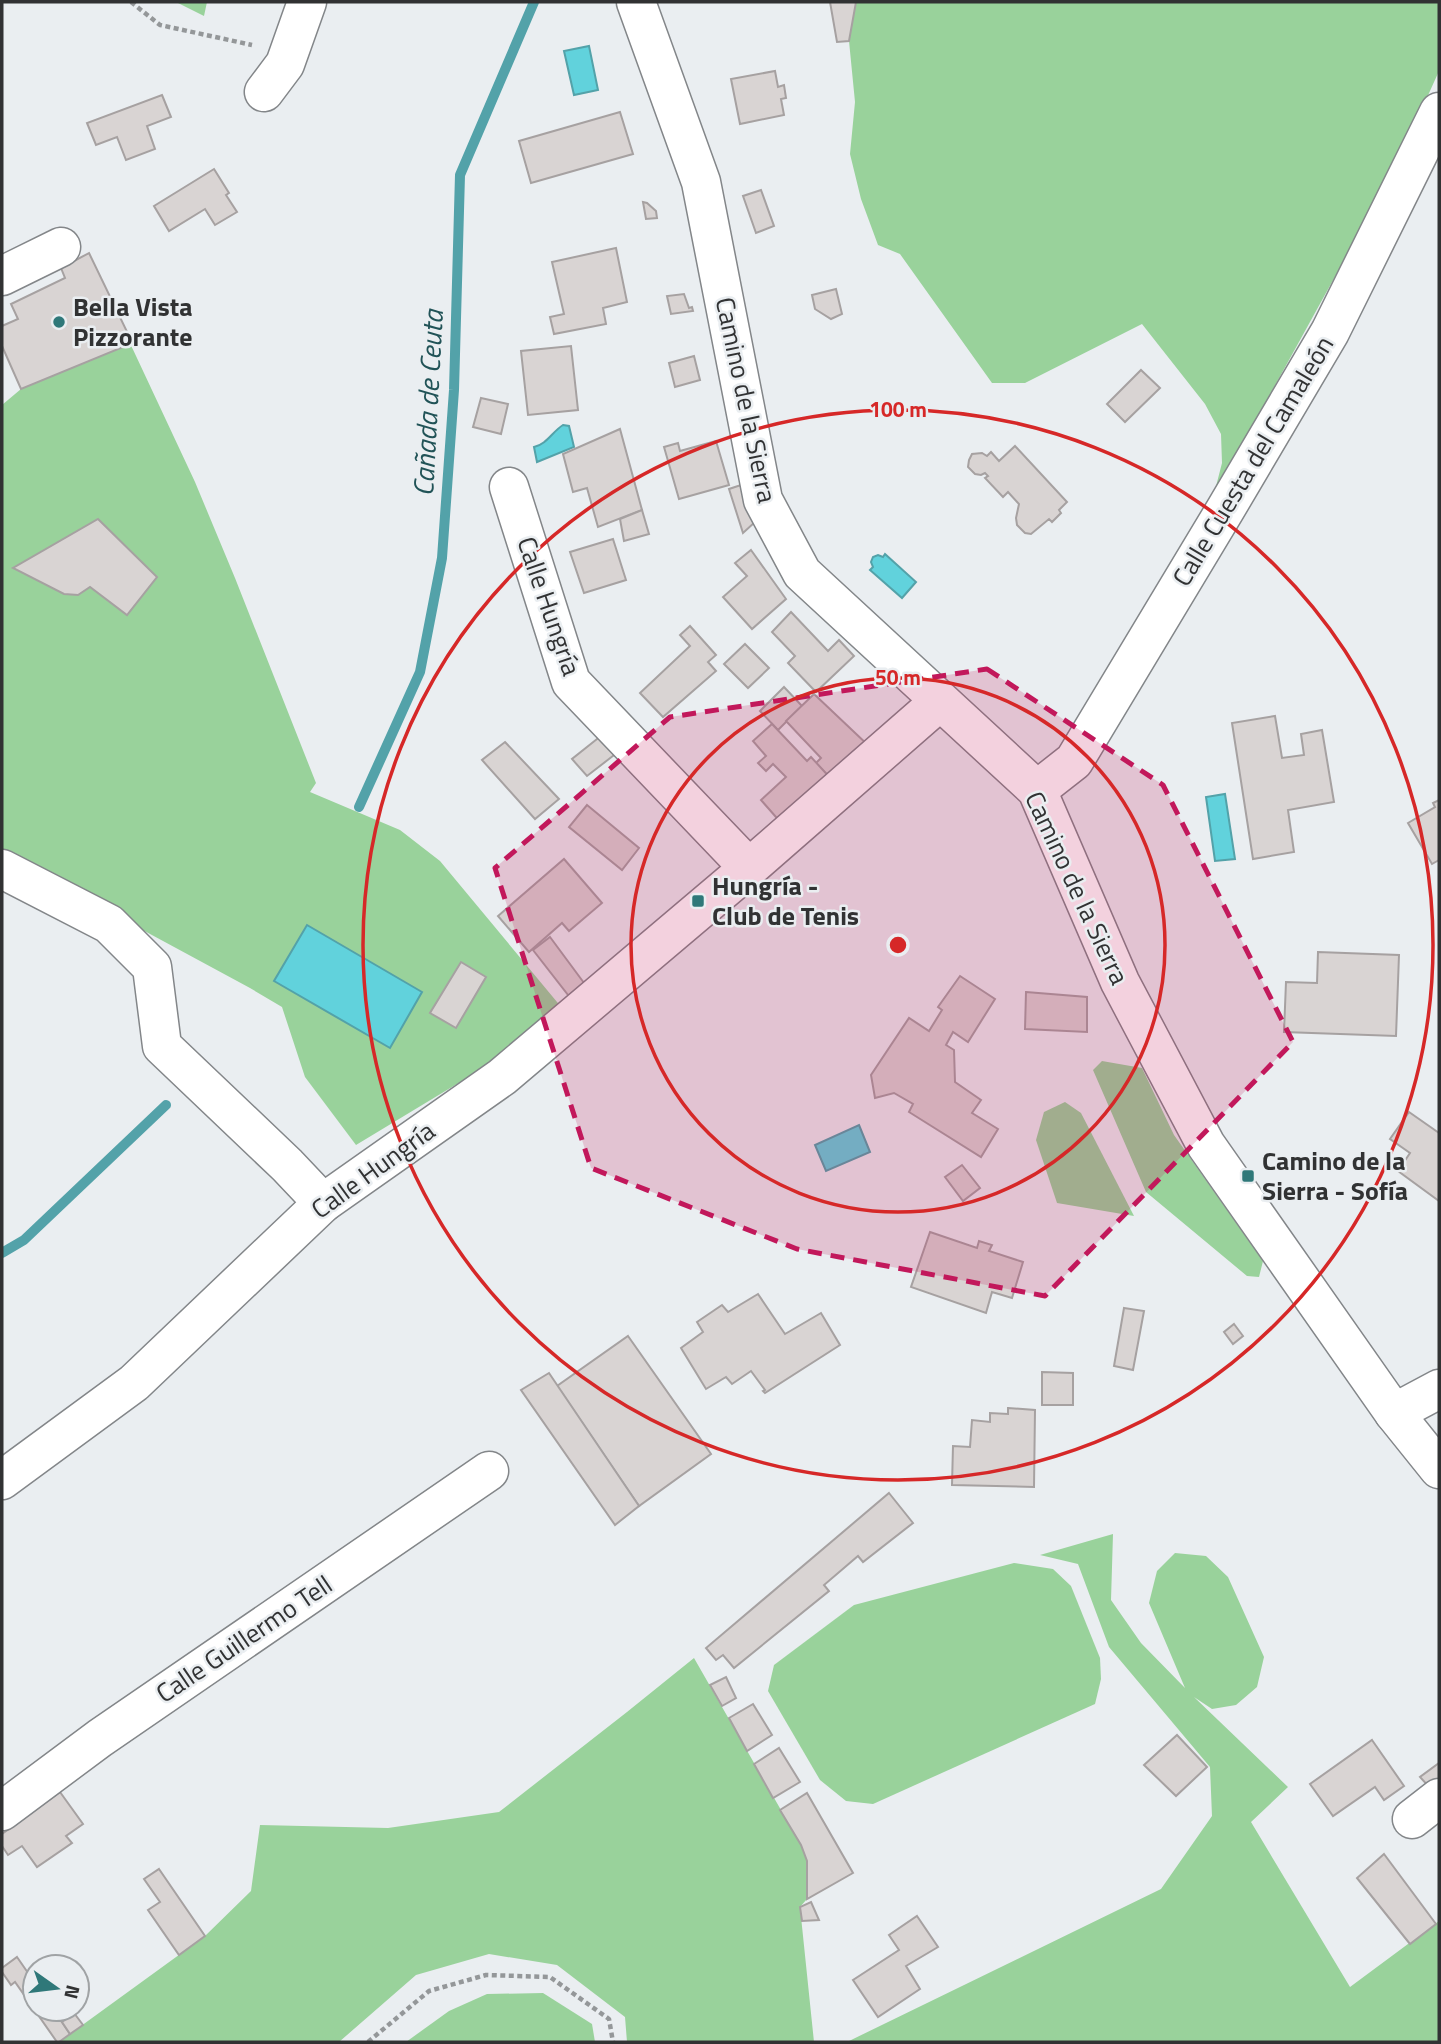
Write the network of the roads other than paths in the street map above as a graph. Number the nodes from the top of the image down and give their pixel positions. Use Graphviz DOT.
graph roads {
  1 [pos="307,2"];
  2 [pos="636,2"];
  3 [pos="264,92"];
  4 [pos="1439,112"];
  5 [pos="61,247"];
  6 [pos="2,276"];
  7 [pos="509,487"];
  8 [pos="939,702"];
  9 [pos="1037,790"];
  10 [pos="749,867"];
  11 [pos="2,869"];
  12 [pos="323,1203"];
  13 [pos="1439,1390"];
  14 [pos="1394,1413"];
  15 [pos="1439,1469"];
  16 [pos="489,1471"];
  17 [pos="2,1480"];
  18 [pos="2,1811"];
  1 -- 3 [label="street"];
  2 -- 8 [label="street, Camino de la Sierra"];
  4 -- 9 [label="street, Calle Cuesta del Camaleón"];
  5 -- 6 [label="street"];
  7 -- 10 [label="street, Calle Hungría"];
  8 -- 9 [label="street, Camino de la Sierra"];
  8 -- 10 [label="street, Calle Hungría"];
  9 -- 14 [label="street, Camino de la Sierra"];
  10 -- 12 [label="street, Calle Hungría"];
  11 -- 12 [label="street"];
  12 -- 17 [label="street, Calle Hungría"];
  13 -- 14 [label="street"];
  14 -- 15 [label="street, Camino de la Sierra"];
  16 -- 18 [label="street, Calle Guillermo Tell"];
}
